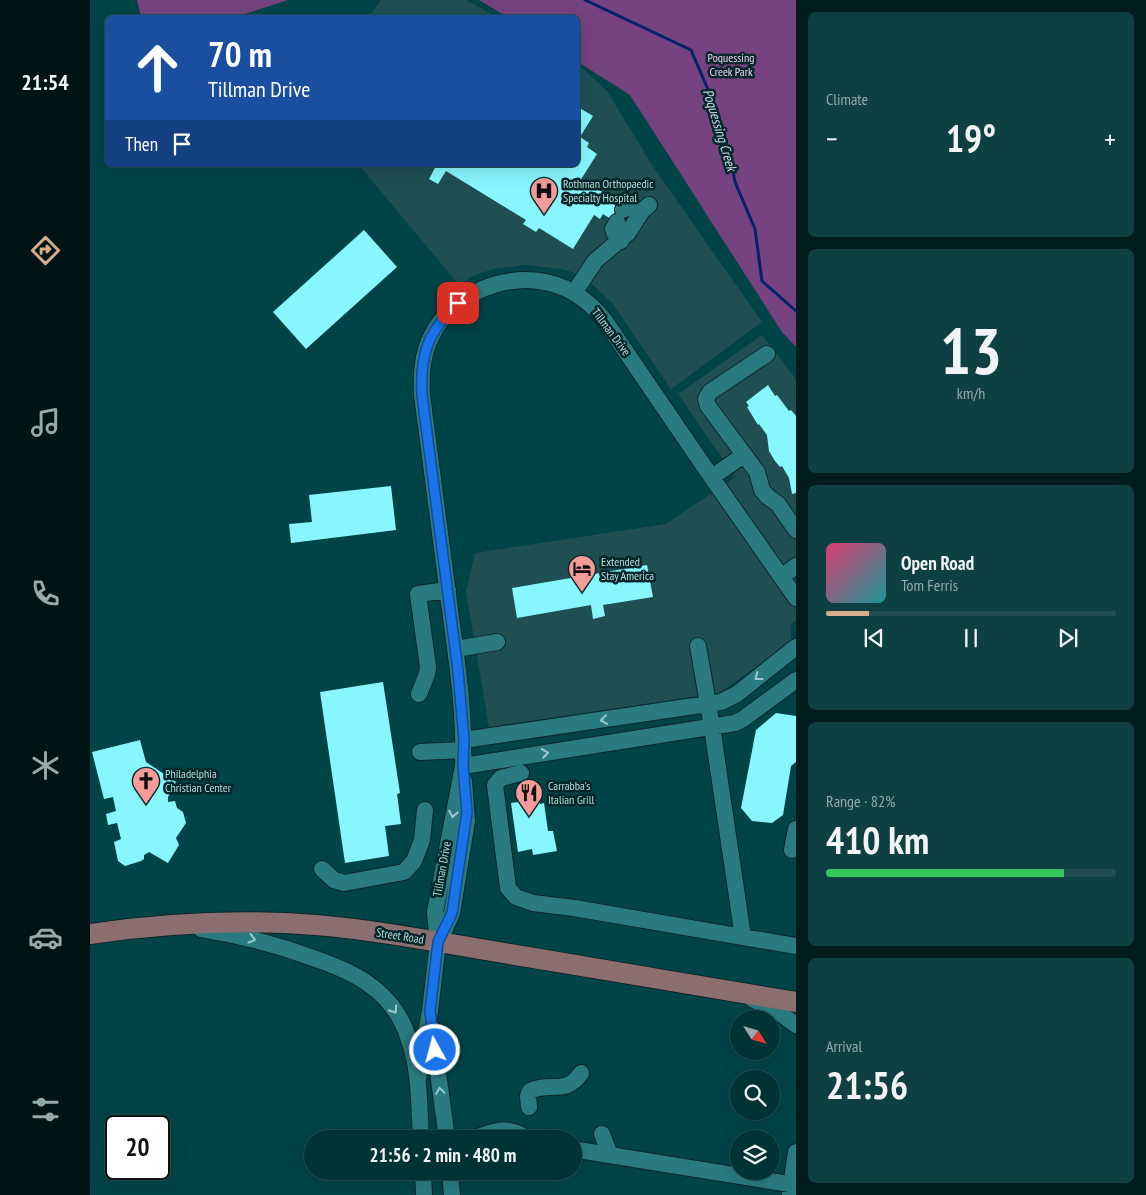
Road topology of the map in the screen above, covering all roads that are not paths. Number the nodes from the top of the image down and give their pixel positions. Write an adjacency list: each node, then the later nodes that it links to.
1 (621, 241): 1 (street); 2 (street)
2 (574, 293): 5 (street, Tillman Drive); 9 (street, Tillman Drive)
3 (768, 354): 4 (street)
4 (744, 455): 5 (street); 6 (street)
5 (712, 477): 8 (street, Tillman Drive)
6 (796, 530)
7 (796, 566): 8 (street)
8 (781, 577): 10 (street, Tillman Drive)
9 (448, 590): 14 (street, Tillman Drive); 17 (street)
10 (796, 598)
11 (497, 642): 14 (street)
12 (698, 646): 18 (street)
13 (796, 647): 15 (street)
14 (456, 649): 21 (street, Tillman Drive)
15 (776, 663): 16 (street); 18 (street, one-way to 18)
16 (794, 681): 19 (street)
17 (419, 694)
18 (708, 705): 19 (street); 20 (street, one-way to 20)
19 (712, 727): 23 (street, one-way to 19); 31 (street)
20 (514, 733): 21 (street); 23 (street)
21 (464, 745): 22 (street); 24 (street, Tillman Drive)
22 (420, 752)
23 (520, 764): 24 (street); 31 (street)
24 (463, 766): 32 (street, Tillman Drive)
25 (425, 810): 28 (street)
26 (796, 829): 27 (street)
27 (792, 850)
28 (322, 869)
29 (169, 925): 30 (main road, Street Road); 32 (main road, Street Road); 39 (street, one-way to 39)
30 (90, 934)
31 (743, 937): 33 (street)
32 (438, 942): 34 (main road, Street Road); 36 (street, Tillman Drive)
33 (796, 946)
34 (736, 992): 35 (main road, Street Road); 37 (street)
35 (796, 1002)
36 (430, 1011): 39 (street); 42 (street, one-way to 36)
37 (796, 1025)
38 (581, 1074): 40 (street)
39 (418, 1079): 41 (street)
40 (529, 1107)
41 (421, 1130)
42 (446, 1130)
43 (602, 1134): 46 (street)
44 (582, 1151): 46 (street)
45 (796, 1152): 49 (street)
46 (610, 1155): 49 (street)
47 (423, 1180): 50 (street)
48 (451, 1180): 51 (street)
49 (793, 1188)
50 (424, 1195)
51 (452, 1195)

